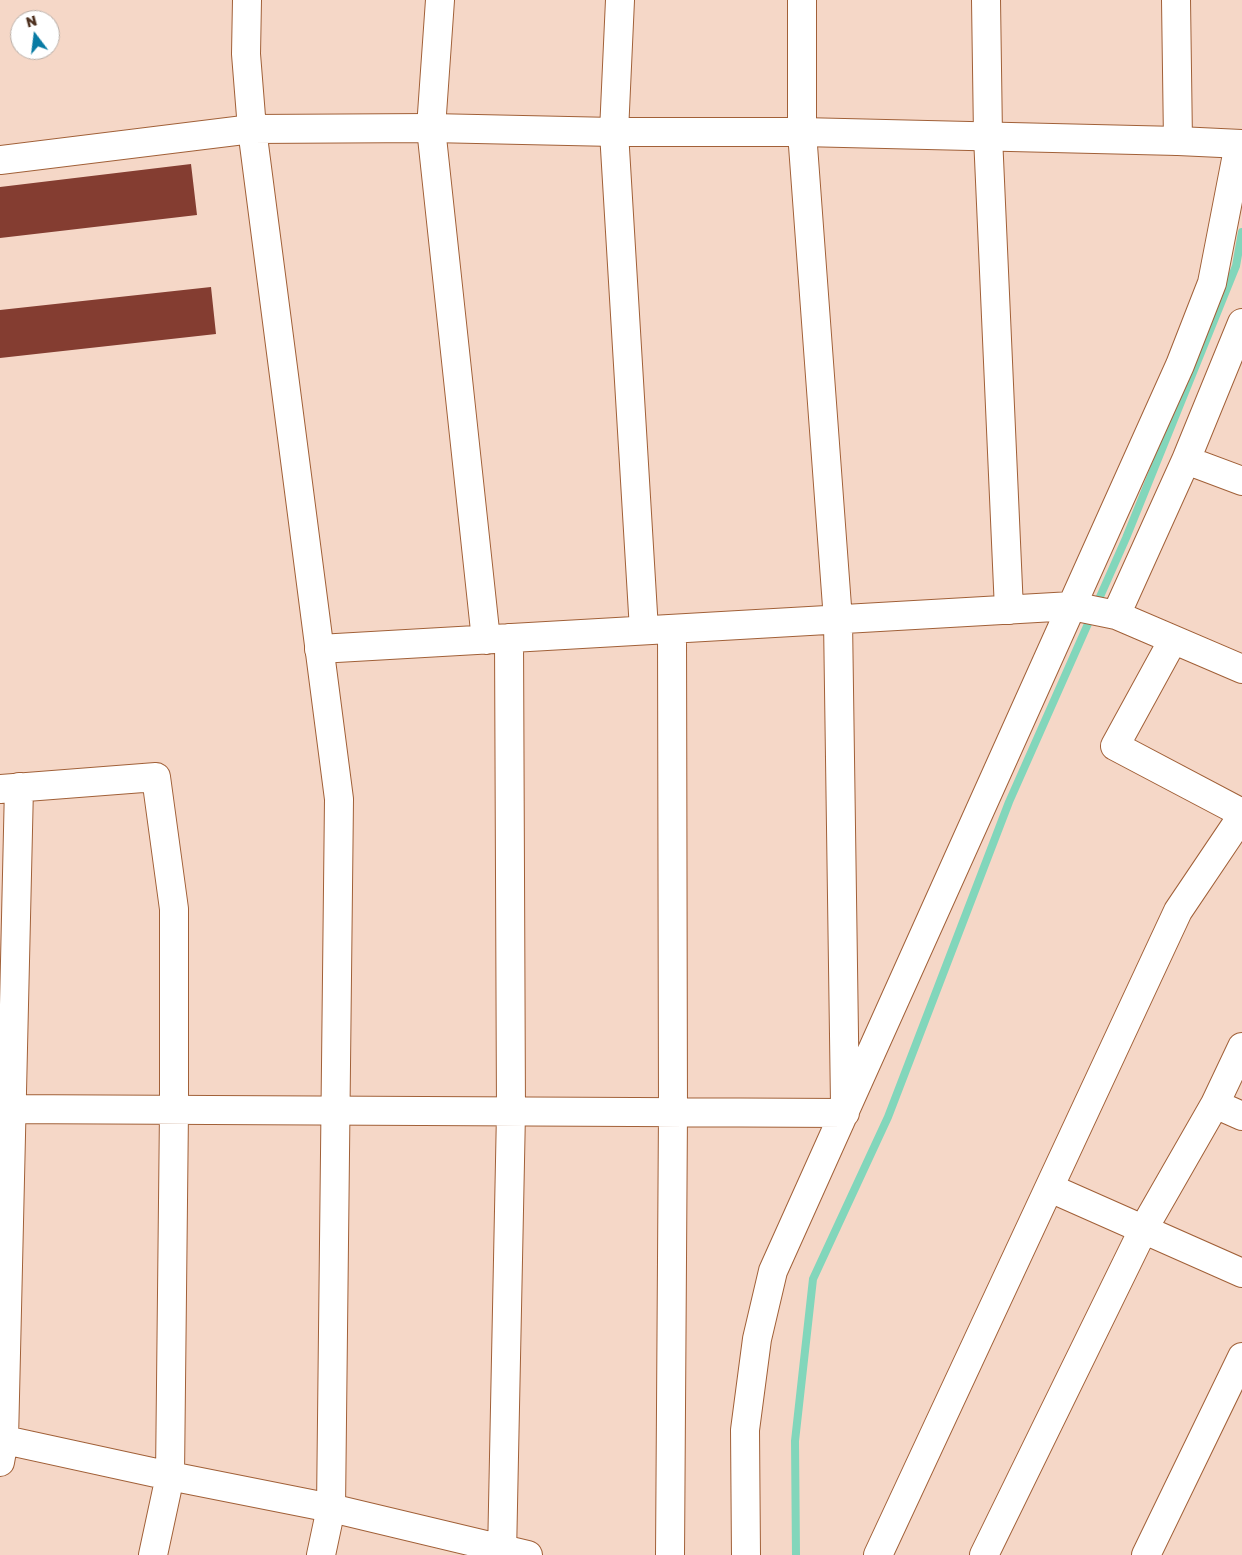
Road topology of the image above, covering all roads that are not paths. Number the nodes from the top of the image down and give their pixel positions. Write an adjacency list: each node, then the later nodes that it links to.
1 (247, 0): 8 (street)
2 (440, 0): 7 (street)
3 (620, 0): 9 (street)
4 (802, 0): 10 (street)
5 (986, 0): 11 (street)
6 (1176, 0): 12 (street)
7 (431, 128): 8 (street); 9 (street); 24 (street)
8 (252, 129): 14 (street); 26 (street)
9 (614, 132): 10 (street); 23 (street)
10 (802, 132): 11 (street); 21 (street)
11 (988, 136): 12 (street); 19 (street)
12 (1178, 141): 13 (street)
13 (1241, 144): 18 (street)
14 (0, 160)
15 (1242, 323): 16 (street)
16 (1186, 460): 17 (street); 20 (street)
17 (1242, 481)
18 (1072, 606): 19 (street); 20 (street); 37 (street)
19 (1009, 610): 21 (street)
20 (1116, 615): 25 (street)
21 (838, 620): 22 (street); 37 (street)
22 (672, 629): 23 (street); 36 (street)
23 (644, 630): 24 (street)
24 (498, 639): 26 (street); 35 (street)
25 (1173, 640): 27 (street); 29 (street)
26 (319, 649): 34 (street)
27 (1242, 670)
28 (9, 788): 32 (street); 33 (street)
29 (1242, 814): 39 (street)
30 (1242, 1047): 31 (street)
31 (1215, 1104): 38 (street); 40 (street)
32 (6, 1109): 33 (street); 43 (street)
33 (174, 1110): 34 (street); 44 (street)
34 (336, 1111): 35 (street); 45 (street)
35 (511, 1112): 36 (street); 46 (street)
36 (673, 1112): 37 (street); 49 (street)
37 (845, 1113): 50 (street)
38 (1242, 1116)
39 (1050, 1188): 40 (street); 51 (street)
40 (1144, 1228): 41 (street); 52 (street)
41 (1242, 1273)
42 (1242, 1357): 53 (street)
43 (1, 1447): 44 (street)
44 (170, 1476): 45 (street); 47 (street)
45 (330, 1508): 46 (street); 48 (street)
46 (511, 1553)
47 (153, 1555)
48 (321, 1555)
49 (670, 1555)
50 (746, 1555)
51 (878, 1555)
52 (984, 1555)
53 (1146, 1555)

